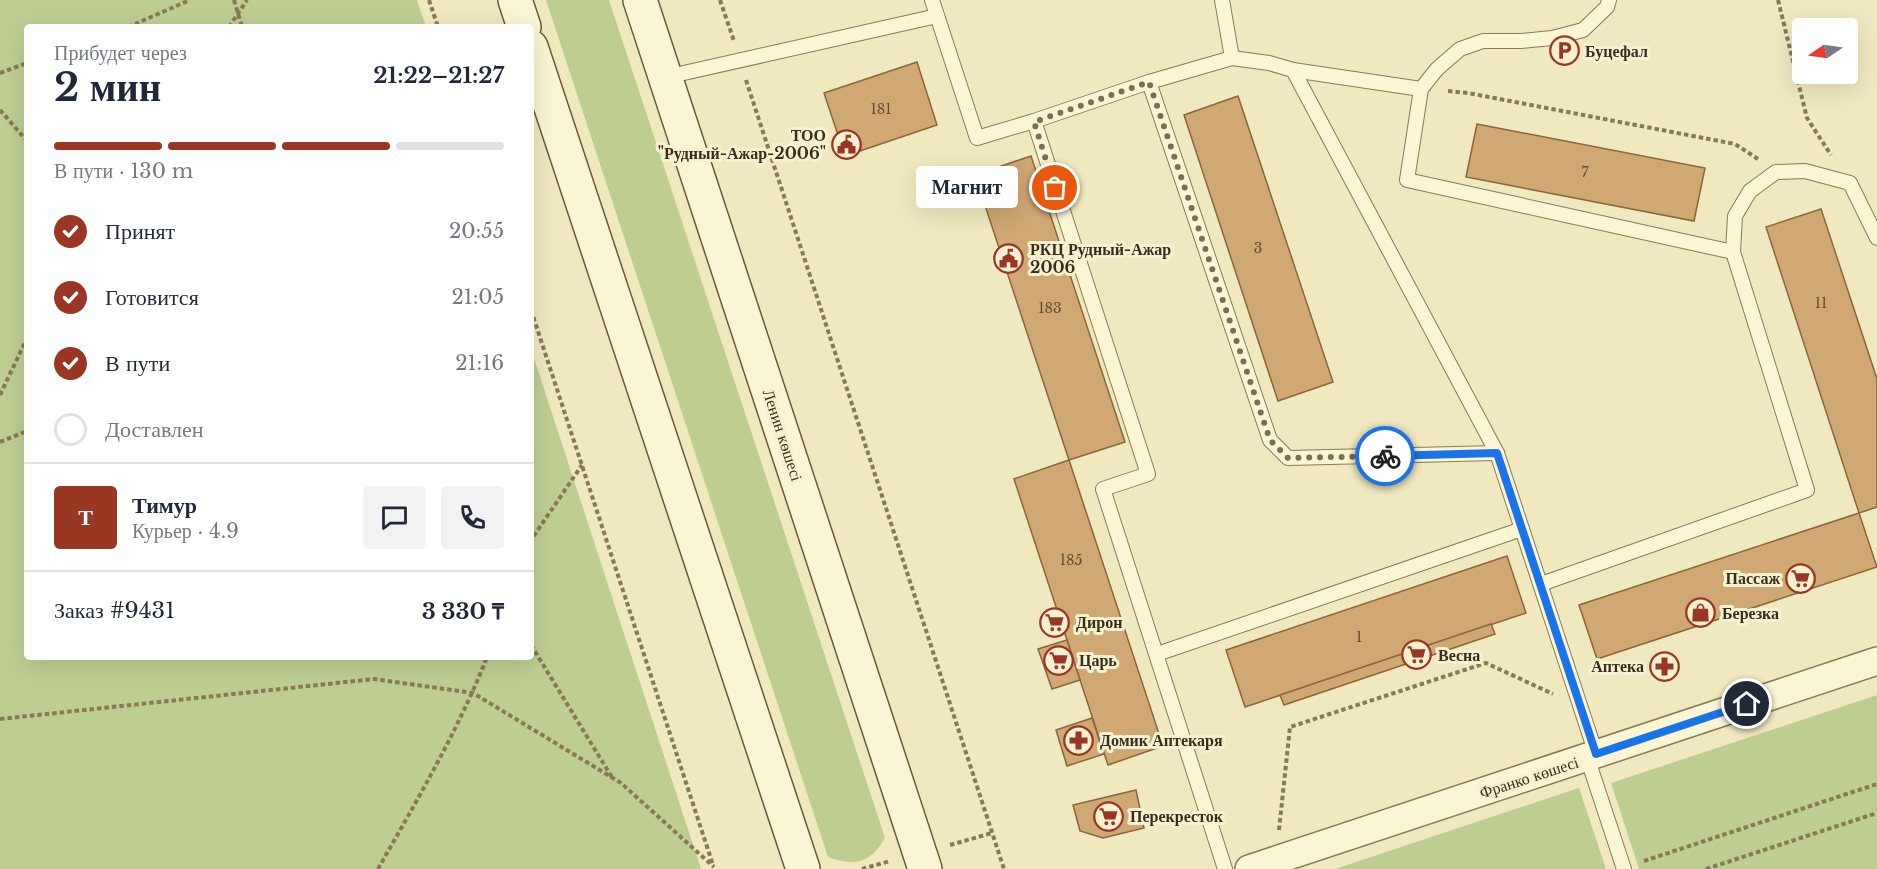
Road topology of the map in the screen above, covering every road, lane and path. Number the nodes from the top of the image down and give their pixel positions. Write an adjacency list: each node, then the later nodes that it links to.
1 (190, 0): 14 (path)
2 (234, 0): 12 (path)
3 (247, 0): 12 (path)
4 (429, 0): 17 (path)
5 (515, 0): 18 (main road)
6 (640, 0): 25 (main road, Ленин көшесі)
7 (720, 0): 21 (path)
8 (932, 0): 13 (lane)
9 (1222, 0): 20 (lane)
10 (1609, 0): 27 (lane)
11 (1778, 0): 32 (path)
12 (237, 15): 15 (path); 16 (path)
13 (937, 16): 21 (lane); 29 (lane)
14 (135, 24)
15 (231, 24)
16 (241, 24)
17 (437, 24)
18 (523, 24)
19 (534, 56): 60 (main road)
20 (1232, 58): 23 (lane); 26 (lane)
21 (740, 60): 25 (lane); 62 (path)
22 (24, 64): 24 (path)
23 (1293, 70): 27 (lane); 40 (lane)
24 (0, 73)
25 (666, 77): 61 (main road, Ленин көшесі)
26 (1149, 82): 29 (lane); 40 (lane)
27 (1421, 89): 31 (path); 34 (lane)
28 (0, 110): 30 (path)
29 (1034, 122): 46 (lane)
30 (24, 138)
31 (1776, 172): 32 (lane); 34 (lane)
32 (1850, 183): 33 (lane)
33 (1877, 238)
34 (1733, 252): 44 (lane)
35 (534, 319): 41 (path)
36 (24, 345): 37 (path)
37 (0, 395)
38 (24, 432): 39 (path)
39 (0, 442)
40 (1497, 453): 42 (lane)
41 (582, 465): 43 (path); 57 (path)
42 (1522, 529): 44 (lane); 46 (lane)
43 (534, 538)
44 (1541, 584): 50 (lane)
45 (534, 650): 53 (path)
46 (1157, 654): 63 (lane)
47 (486, 660): 49 (path)
48 (1877, 661): 52 (street, Франко көшесі)
49 (472, 693): 51 (path); 53 (path); 59 (path)
50 (1581, 707): 52 (lane); 56 (path)
51 (0, 719)
52 (1592, 756): 56 (street, Франко көшесі); 58 (lane)
53 (614, 779): 57 (path)
54 (1877, 784): 58 (path)
55 (1877, 813): 65 (path)
56 (1276, 860): 64 (street, Франко көшесі)
57 (714, 868)
58 (1624, 868)
59 (378, 869)
60 (803, 869)
61 (925, 869)
62 (1004, 869)
63 (1225, 869)
64 (1249, 869)
65 (1706, 869)

